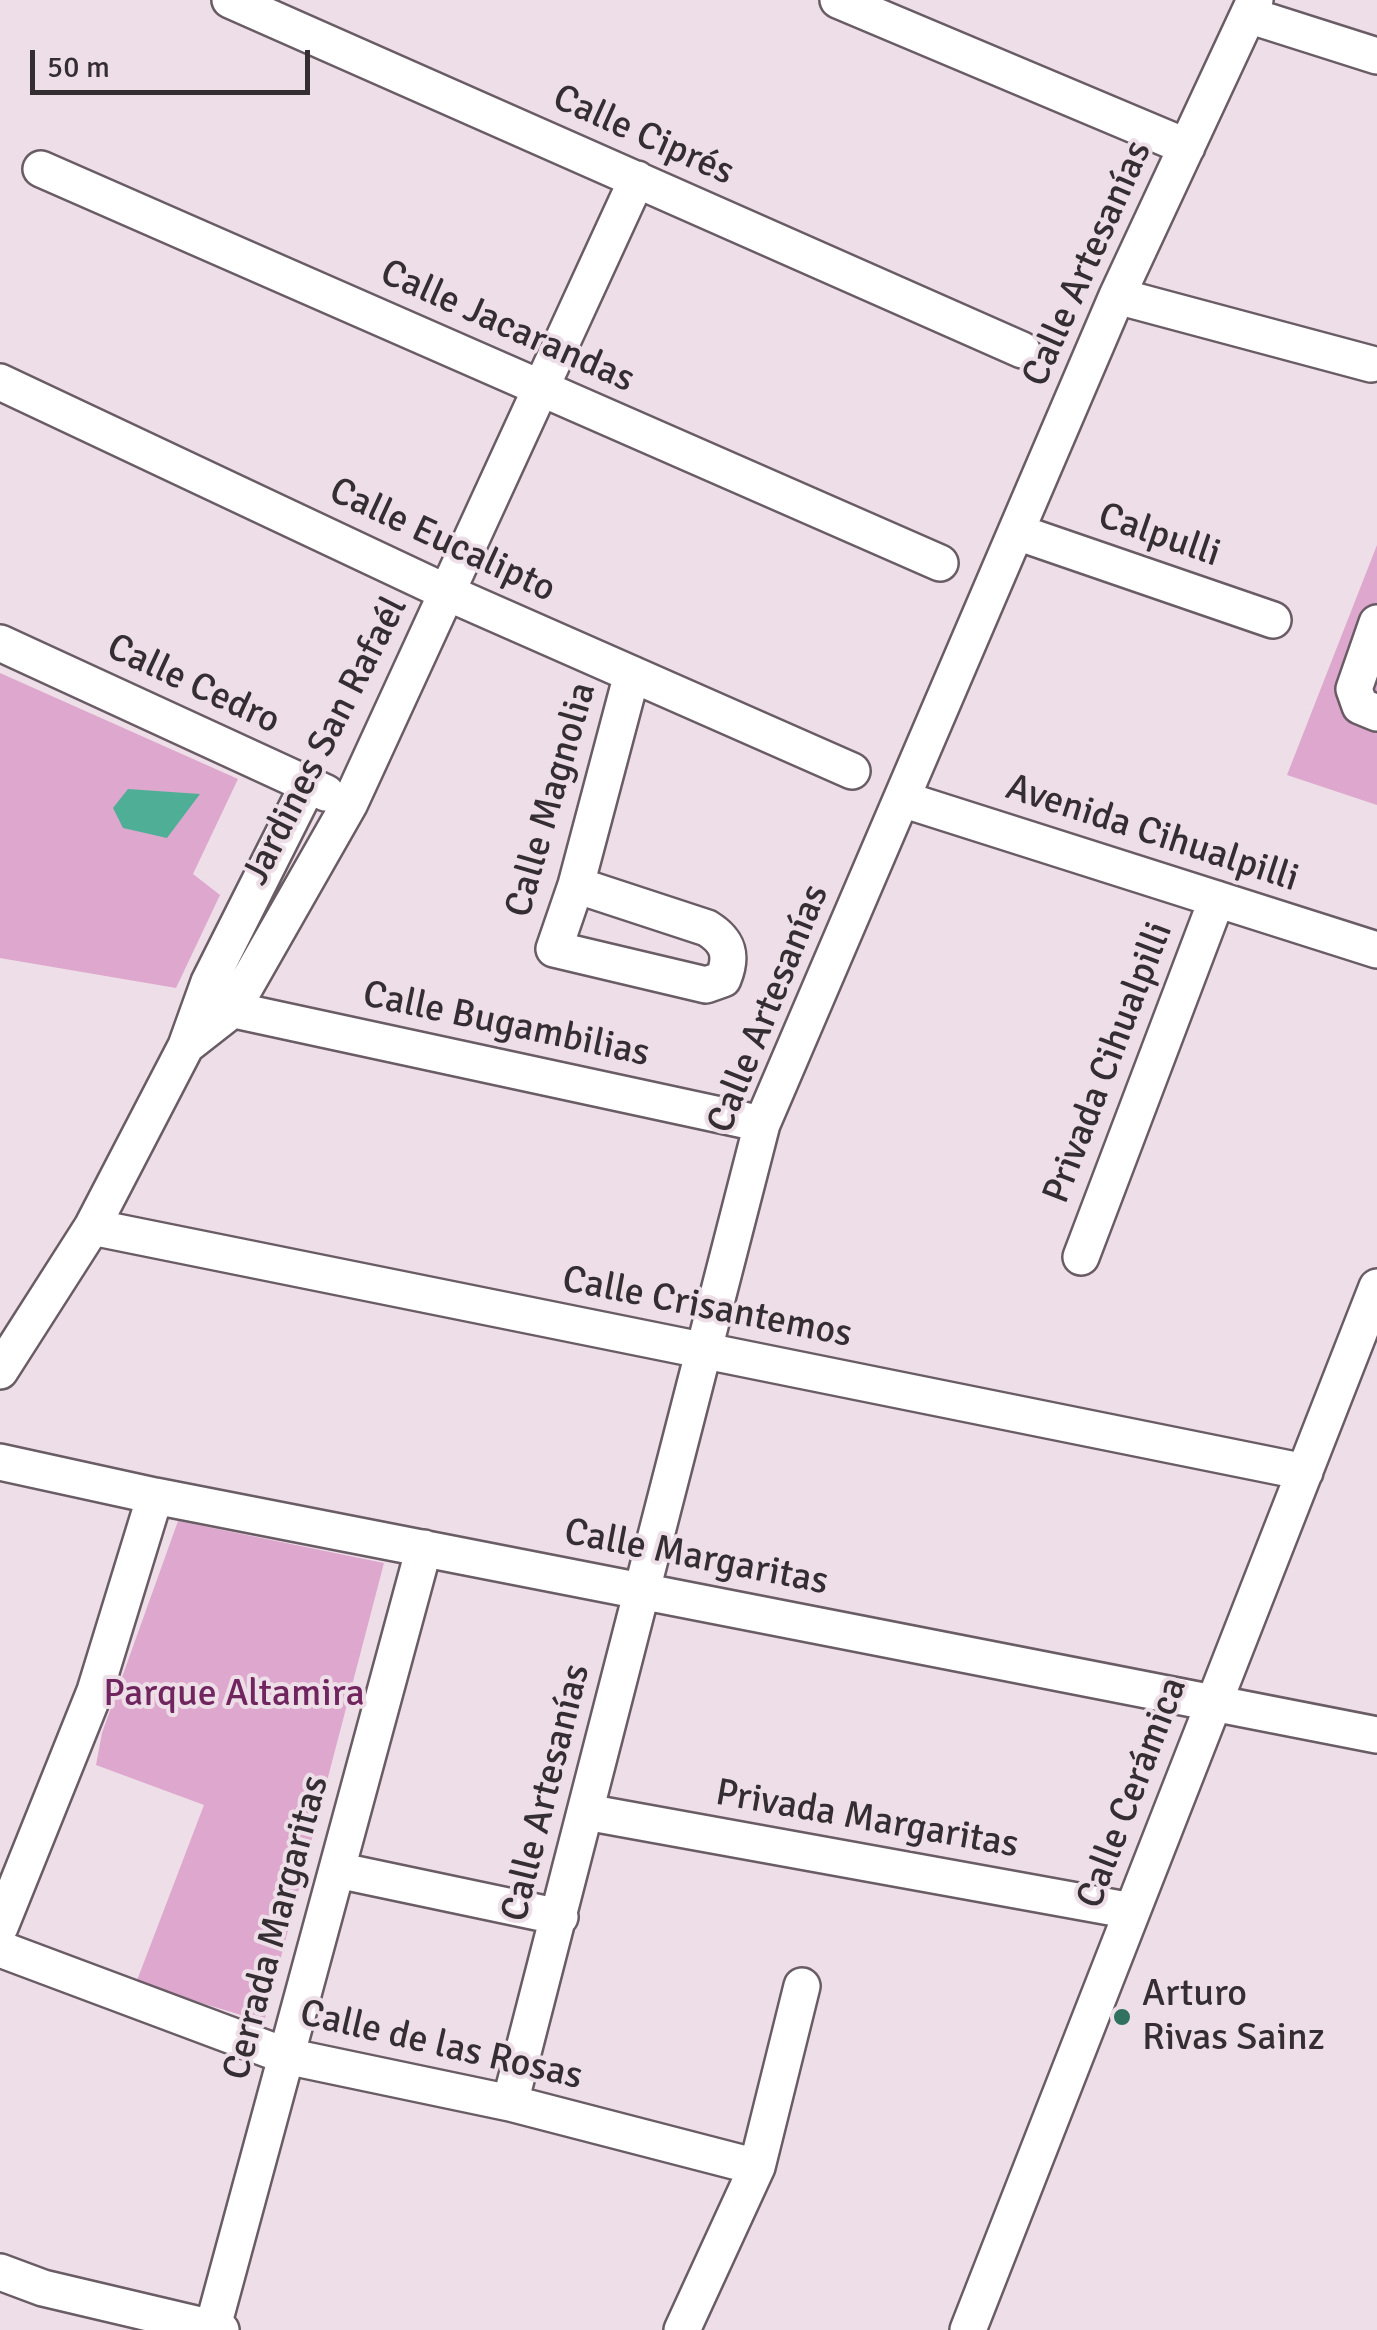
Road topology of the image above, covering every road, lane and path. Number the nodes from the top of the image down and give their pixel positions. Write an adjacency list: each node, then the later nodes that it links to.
1 (230, 0): 7 (street, Calle Ciprés)
2 (838, 0): 5 (street)
3 (1252, 8): 4 (street); 5 (street, Calle Artesanías)
4 (1377, 56)
5 (1186, 148): 8 (street, Calle Artesanías)
6 (41, 169): 12 (street, Calle Jacarandas)
7 (637, 180): 9 (street, Calle Ciprés); 12 (street, Jardines San Rafaél)
8 (1117, 296): 10 (street); 13 (street, Calle Artesanías)
9 (1022, 350)
10 (1371, 364)
11 (0, 382): 15 (street, Calle Eucalipto)
12 (542, 389): 14 (street, Calle Jacarandas); 15 (street, Jardines San Rafaél)
13 (1017, 532): 16 (street, Calpulli); 23 (street, Calle Artesanías)
14 (940, 563)
15 (448, 593): 19 (street, Calle Eucalipto); 24 (street, Jardines San Rafaél)
16 (1273, 620)
17 (1377, 623): 20 (street)
18 (0, 643): 22 (street, Calle Cedro)
19 (632, 674): 21 (street, Calle Eucalipto); 25 (street, Calle Magnolia)
20 (1377, 713)
21 (852, 771)
22 (308, 785): 24 (street, Calle Cedro); 28 (street, Jardines San Rafaél)
23 (902, 800): 26 (street, Avenida Cihualpilli); 29 (street, Calle Artesanías)
24 (350, 803): 28 (street, Jardines San Rafaél)
25 (576, 885): 25 (street, Calle Magnolia)
26 (1218, 899): 27 (street, Avenida Cihualpilli); 31 (street, Privada Cihualpilli)
27 (1377, 950)
28 (216, 1006): 29 (street, Calle Bugambilias); 30 (street)
29 (762, 1124): 33 (street, Calle Artesanías)
30 (92, 1228): 33 (street, Calle Crisantemos); 34 (street)
31 (1081, 1257)
32 (1377, 1288): 36 (street, Calle Cerámica)
33 (704, 1351): 36 (street, Calle Crisantemos); 39 (street, Calle Artesanías)
34 (0, 1371)
35 (0, 1462): 37 (street, Calle Margaritas)
36 (1305, 1472): 40 (street, Calle Cerámica)
37 (155, 1496): 38 (street, Calle Margaritas); 46 (street)
38 (424, 1548): 39 (street, Calle Margaritas); 43 (street, Cerrada Margaritas)
39 (643, 1591): 40 (street, Calle Margaritas); 42 (street, Calle Artesanías)
40 (1214, 1703): 41 (street, Calle Margaritas); 44 (street, Calle Cerámica)
41 (1377, 1735)
42 (586, 1812): 44 (street, Privada Margaritas); 45 (street, Calle Artesanías)
43 (337, 1870): 45 (street); 49 (street, Cerrada Margaritas)
44 (1132, 1911): 55 (street, Calle Cerámica)
45 (560, 1916): 50 (street, Calle Artesanías)
46 (0, 1927)
47 (0, 1948): 49 (street, Calle de las Rosas)
48 (802, 1986): 51 (street)
49 (286, 2056): 50 (street, Calle de las Rosas); 53 (street, Cerrada Margaritas)
50 (510, 2102): 51 (street, Calle de las Rosas)
51 (756, 2167): 54 (street)
52 (0, 2272): 53 (street)
53 (215, 2330)
54 (682, 2330)
55 (968, 2330)

